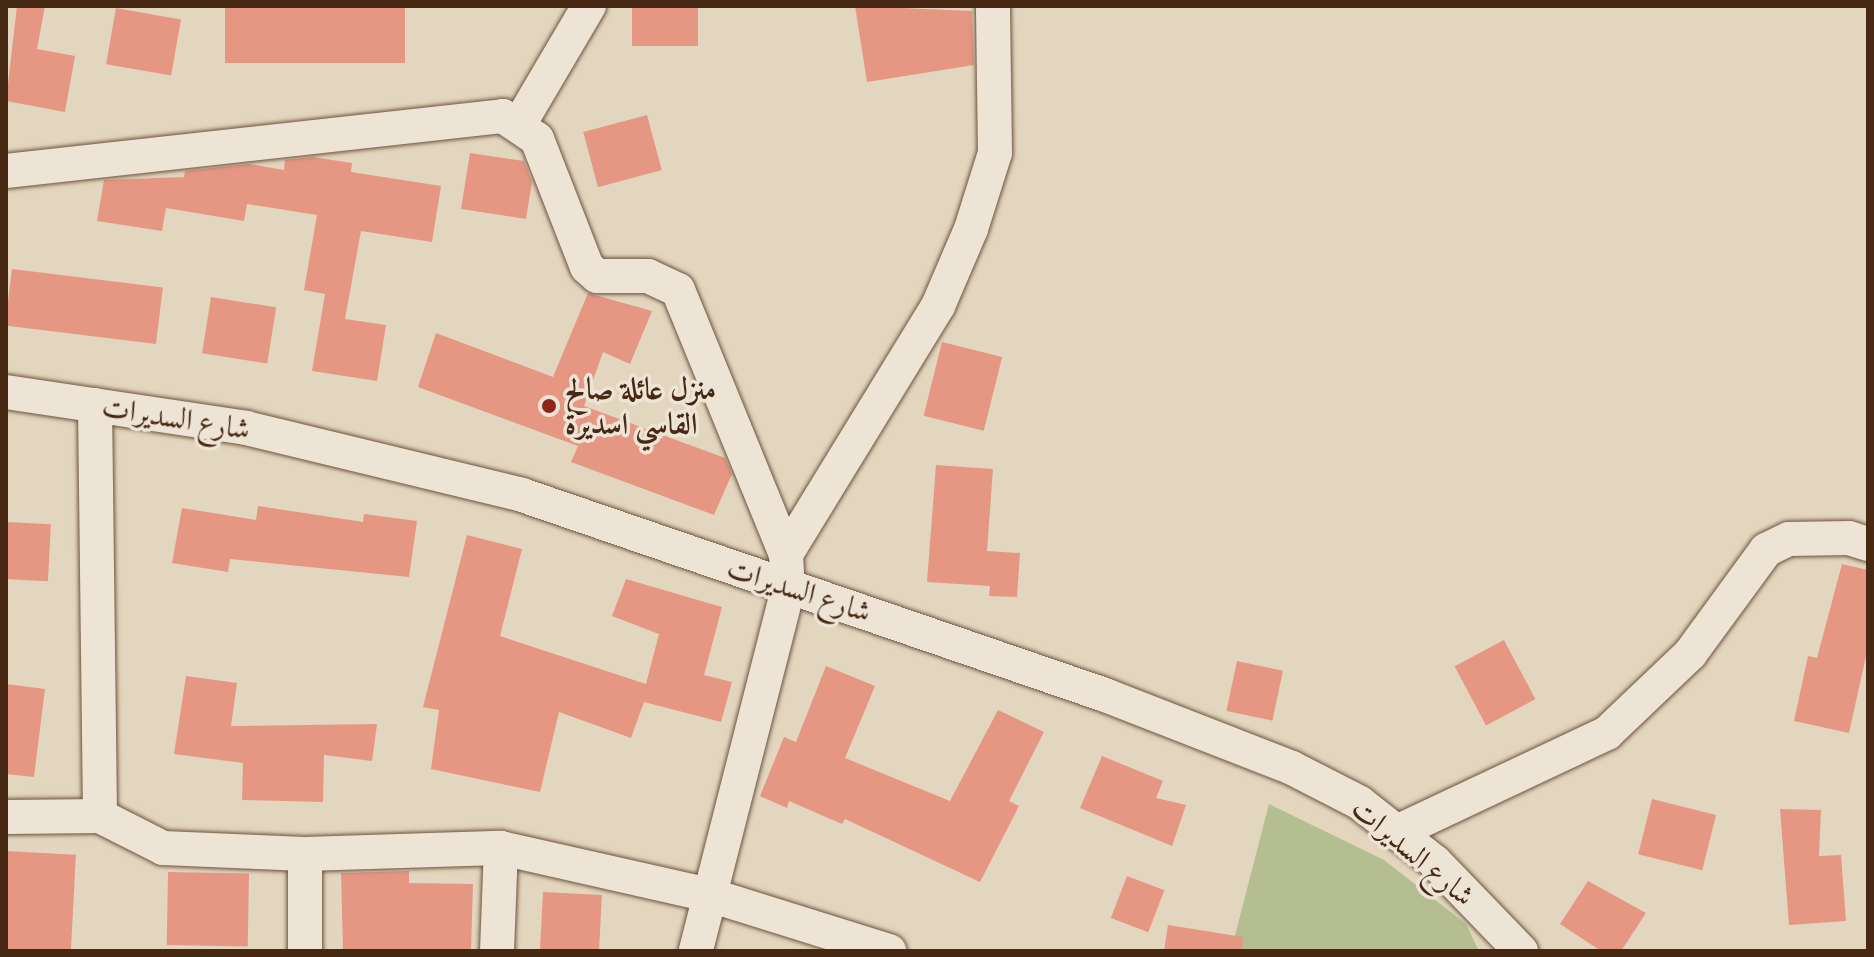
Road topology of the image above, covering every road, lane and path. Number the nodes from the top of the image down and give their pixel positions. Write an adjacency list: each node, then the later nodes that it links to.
1 (589, 6): 3 (street)
2 (993, 6): 8 (street)
3 (520, 123): 4 (street); 8 (street)
4 (6, 171)
5 (6, 392): 6 (street, شارع السديرات)
6 (95, 405): 9 (street, شارع السديرات); 10 (street)
7 (1868, 544): 12 (street)
8 (786, 554): 9 (street)
9 (788, 589): 12 (street, شارع السديرات); 15 (street)
10 (100, 816): 11 (street); 14 (street)
11 (6, 817)
12 (1397, 832): 20 (street, شارع السديرات)
13 (501, 848): 14 (street); 15 (street); 17 (street)
14 (305, 854): 16 (street)
15 (710, 895): 18 (street); 19 (street)
16 (305, 951)
17 (497, 951)
18 (696, 951)
19 (889, 951)
20 (1521, 951)

